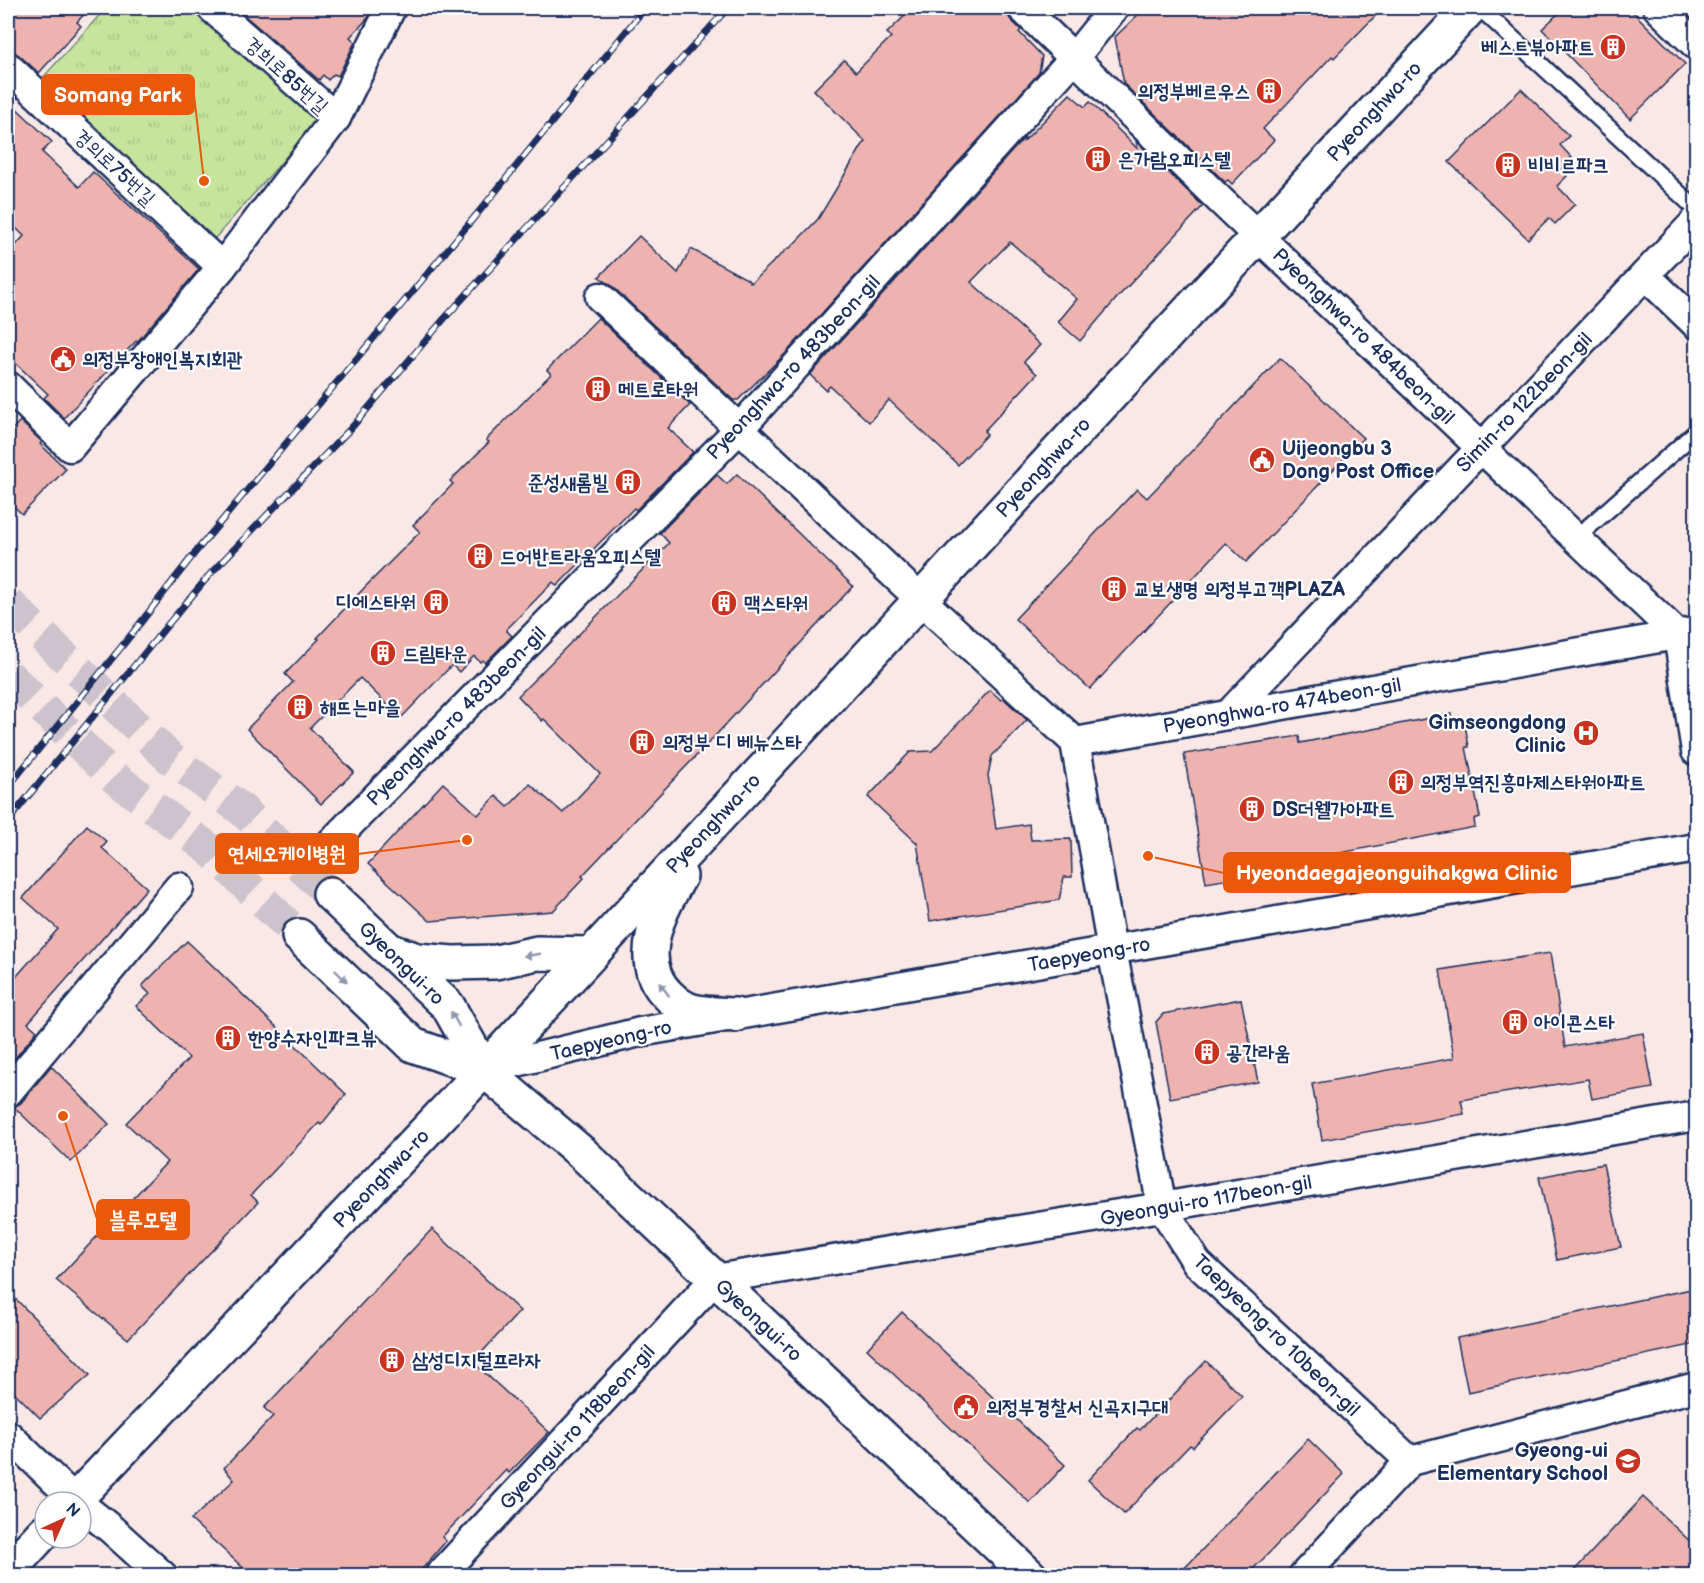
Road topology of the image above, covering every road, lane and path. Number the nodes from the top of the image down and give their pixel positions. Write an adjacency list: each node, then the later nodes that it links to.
1 (212, 8): 11 (street, 경희로85번길)
2 (391, 8): 11 (street)
3 (1022, 8): 9 (street)
4 (1114, 8): 9 (street, Pyeonghwa-ro 483beon-gil)
5 (1470, 8): 14 (main road, Pyeonghwa-ro)
6 (1480, 8): 12 (lane)
7 (1658, 8): 8 (street)
8 (1696, 45)
9 (1074, 58): 14 (street); 20 (street, Pyeonghwa-ro 483beon-gil)
10 (8, 67): 15 (street, 경의로75번길)
11 (336, 118): 15 (street)
12 (1696, 209)
13 (1696, 220): 16 (street, Simin-ro 122beon-gil)
14 (1258, 236): 22 (street, Pyeonghwa-ro 484beon-gil); 24 (main road, Pyeonghwa-ro)
15 (222, 267): 19 (street)
16 (1645, 275): 18 (street); 22 (street, Simin-ro 122beon-gil)
17 (600, 297): 20 (street)
18 (1696, 324)
19 (8, 386)
20 (739, 429): 24 (street); 31 (street, Pyeonghwa-ro 483beon-gil)
21 (1696, 432): 23 (lane)
22 (1481, 448): 23 (street, Pyeonghwa-ro 484beon-gil); 26 (street, Simin-ro 122beon-gil)
23 (1576, 538): 25 (street, Pyeonghwa-ro 484beon-gil)
24 (920, 599): 27 (street); 29 (main road, Pyeonghwa-ro)
25 (1687, 633): 26 (street, Pyeonghwa-ro 474beon-gil); 28 (street)
26 (1228, 715): 27 (street, Pyeonghwa-ro 474beon-gil)
27 (1075, 742): 36 (street, Taepyeong-ro 10beon-gil)
28 (1696, 751)
29 (706, 830): 37 (main road, Pyeonghwa-ro); 38 (main road, one-way to 29)
30 (1696, 848): 36 (street, Taepyeong-ro)
31 (324, 850)
32 (179, 887): 40 (street)
33 (330, 894): 35 (main road, Gyeongui-ro)
34 (299, 936): 39 (main road, Gyeongui-ro, one-way to 39)
35 (390, 950): 37 (main road, one-way to 35); 39 (main road, Gyeongui-ro, one-way to 35)
36 (1112, 950): 38 (street, Taepyeong-ro); 42 (street, Taepyeong-ro 10beon-gil)
37 (590, 954): 39 (main road, Pyeonghwa-ro)
38 (735, 1015): 39 (street, Taepyeong-ro)
39 (484, 1070): 43 (main road, Gyeongui-ro); 48 (main road, Pyeonghwa-ro)
40 (8, 1092)
41 (1696, 1116): 42 (street, Gyeongui-ro 117beon-gil)
42 (1162, 1208): 43 (street, Gyeongui-ro 117beon-gil); 46 (street, Taepyeong-ro 10beon-gil)
43 (715, 1279): 53 (street, Gyeongui-ro 118beon-gil); 54 (main road, Gyeongui-ro)
44 (1696, 1387): 46 (street)
45 (8, 1436): 47 (street)
46 (1410, 1461): 55 (street)
47 (64, 1490)
48 (87, 1490)
49 (93, 1515): 52 (street)
50 (33, 1545): 51 (main road)
51 (8, 1571)
52 (163, 1575)
53 (439, 1575)
54 (1030, 1575)
55 (1303, 1575)

